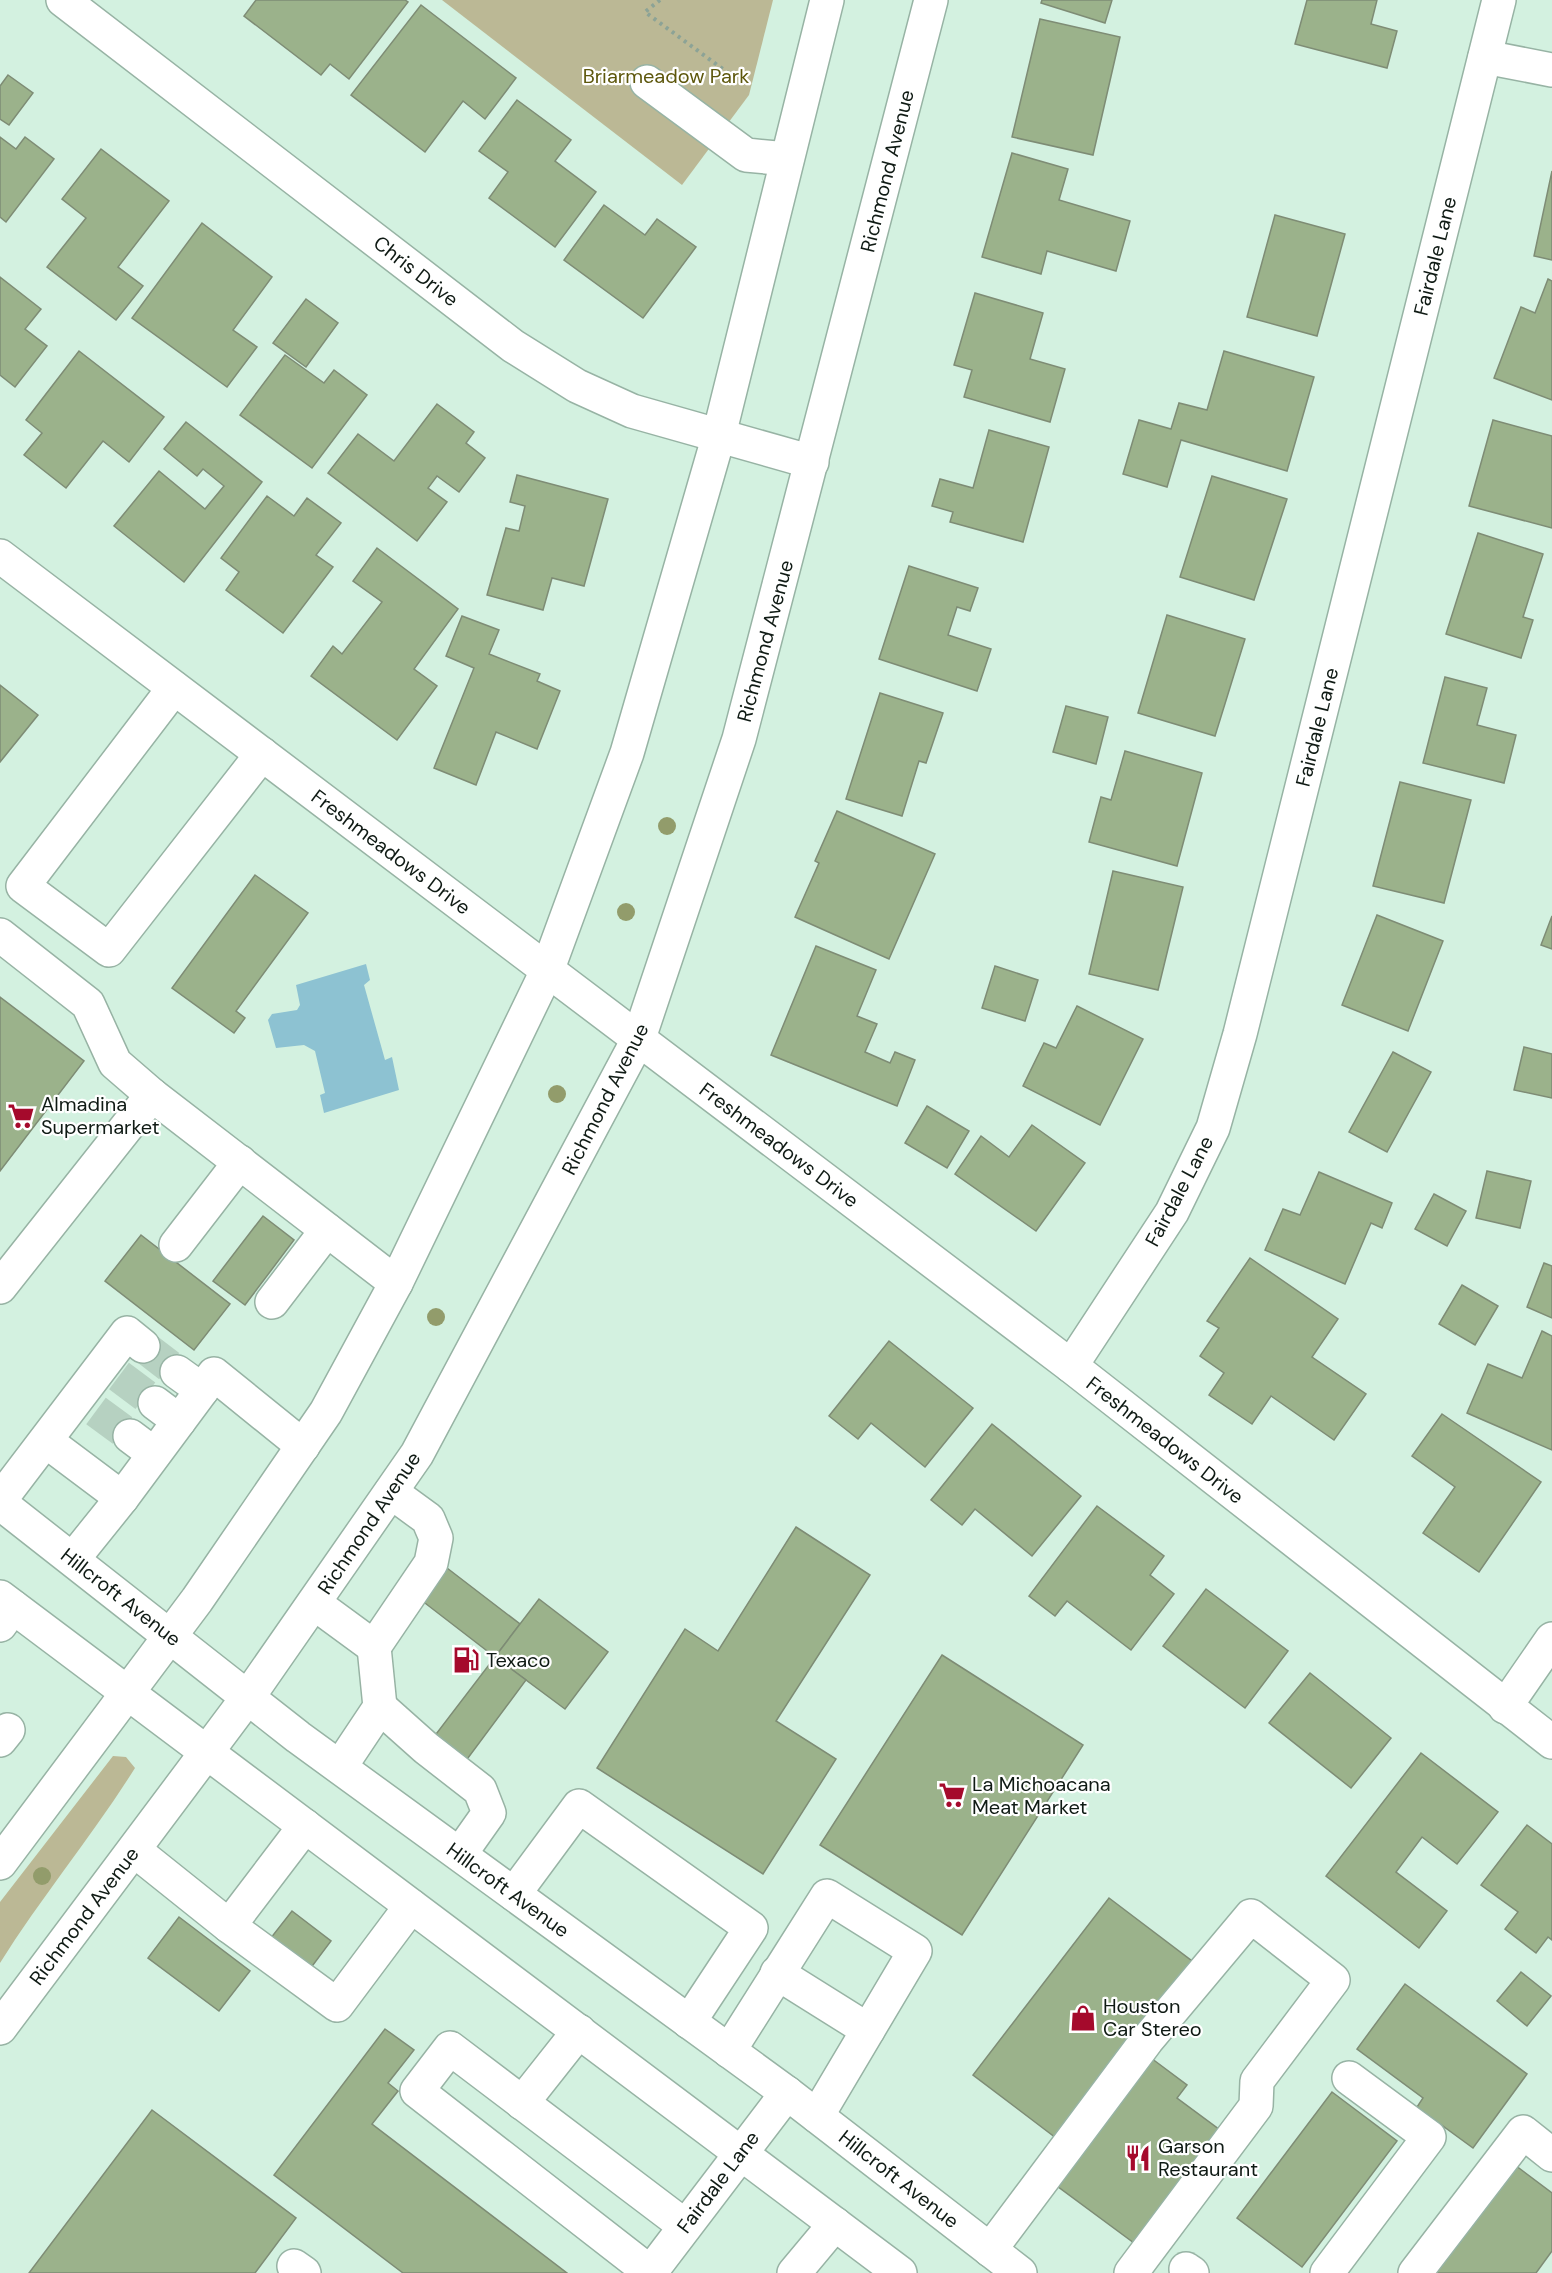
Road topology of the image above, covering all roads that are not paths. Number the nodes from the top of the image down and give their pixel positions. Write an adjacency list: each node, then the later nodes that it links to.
1 (63, 0): 9 (main road, Chris Drive)
2 (827, 0): 8 (main road)
3 (931, 0): 10 (main road, Richmond Avenue)
4 (1499, 0): 5 (main road, Fairdale Lane)
5 (1485, 57): 6 (main road); 25 (main road, Fairdale Lane)
6 (1552, 70)
7 (647, 82): 8 (main road)
8 (787, 159): 9 (main road)
9 (719, 435): 10 (main road, Chris Drive); 15 (main road)
10 (812, 462): 16 (main road, Richmond Avenue)
11 (0, 556): 12 (main road, Freshmeadows Drive)
12 (174, 688): 13 (main road, Freshmeadows Drive); 13 (main road)
13 (262, 754): 15 (main road, Freshmeadows Drive)
14 (0, 936): 17 (main road)
15 (547, 971): 16 (main road, Freshmeadows Drive); 21 (main road)
16 (639, 1038): 25 (main road, Freshmeadows Drive); 28 (main road, Richmond Avenue)
17 (152, 1095): 18 (main road); 22 (main road)
18 (240, 1162): 19 (main road); 20 (main road)
19 (327, 1230): 21 (main road); 23 (main road)
20 (176, 1245)
21 (396, 1283): 27 (main road)
22 (0, 1287)
23 (272, 1302)
24 (143, 1346): 26 (main road)
25 (1071, 1366): 40 (main road, Freshmeadows Drive)
26 (46, 1441): 29 (main road); 30 (main road)
27 (303, 1446): 29 (main road); 34 (main road)
28 (391, 1492): 32 (main road, Richmond Avenue); 36 (main road)
29 (122, 1498): 31 (main road)
30 (0, 1501): 31 (main road, Hillcroft Avenue)
31 (73, 1559): 34 (main road, Hillcroft Avenue)
32 (314, 1603): 36 (main road); 38 (main road, Richmond Avenue)
33 (4, 1610): 37 (main road)
34 (171, 1635): 37 (main road); 38 (main road, Hillcroft Avenue)
35 (1552, 1639): 40 (main road)
36 (374, 1647): 39 (main road)
37 (128, 1693): 42 (main road); 47 (main road)
38 (248, 1697): 42 (main road, Richmond Avenue); 43 (main road, Hillcroft Avenue)
39 (380, 1707): 43 (main road); 46 (main road)
40 (1505, 1707): 41 (main road, Freshmeadows Drive)
41 (1552, 1742)
42 (207, 1753): 44 (main road); 45 (main road, Richmond Avenue)
43 (340, 1767): 46 (main road, Hillcroft Avenue)
44 (305, 1826): 49 (main road); 50 (main road)
45 (134, 1850): 50 (main road); 53 (main road, Richmond Avenue)
46 (460, 1854): 48 (main road, Hillcroft Avenue)
47 (0, 1863)
48 (514, 1894): 52 (main road, Hillcroft Avenue); 52 (main road)
49 (411, 1906): 50 (main road); 55 (main road)
50 (229, 1926)
51 (777, 1973): 54 (main road); 54 (main road); 56 (main road)
52 (689, 2022): 56 (main road, Hillcroft Avenue)
53 (0, 2028)
54 (868, 2030): 60 (main road)
55 (579, 2031): 59 (main road); 61 (main road)
56 (729, 2051): 58 (main road, Hillcroft Avenue)
57 (1349, 2078): 71 (main road)
58 (787, 2092): 60 (main road, Hillcroft Avenue); 61 (main road, Fairdale Lane)
59 (522, 2103): 64 (main road); 66 (main road)
60 (817, 2116): 65 (main road, Hillcroft Avenue)
61 (741, 2151): 63 (main road); 64 (main road, Fairdale Lane)
62 (1552, 2155): 72 (main road)
63 (835, 2224): 67 (main road); 68 (main road)
64 (685, 2226): 66 (main road, Fairdale Lane)
65 (990, 2250): 69 (main road, Hillcroft Avenue); 70 (main road)
66 (651, 2273)
67 (795, 2273)
68 (900, 2273)
69 (1020, 2273)
70 (1131, 2273)
71 (1327, 2273)
72 (1415, 2273)

